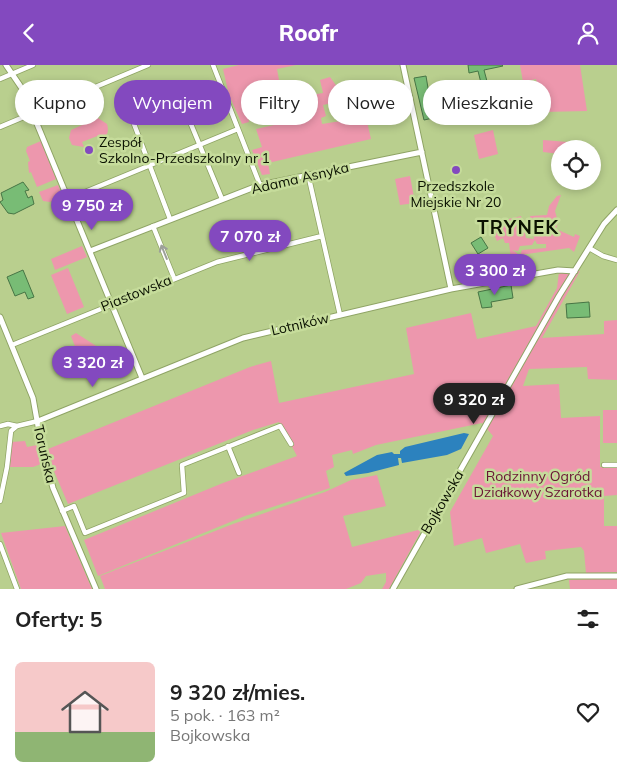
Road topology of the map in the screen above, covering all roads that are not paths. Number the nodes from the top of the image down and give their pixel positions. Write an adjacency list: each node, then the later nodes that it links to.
1 (6, 65): 7 (street)
2 (11, 65): 7 (street)
3 (33, 65): 7 (street)
4 (148, 65): 10 (street)
5 (213, 65): 14 (street)
6 (403, 65): 16 (street)
7 (13, 74): 8 (street); 9 (street)
8 (0, 79)
9 (16, 80)
10 (104, 83)
11 (15, 121): 13 (street)
12 (38, 125): 20 (street)
13 (0, 127)
14 (238, 129): 15 (street); 19 (street)
15 (200, 145): 17 (street); 17 (street); 21 (street)
16 (422, 152): 18 (street, Adama Asnyka); 31 (street)
17 (148, 166): 20 (street); 23 (street)
18 (308, 174): 19 (street, Adama Asnyka); 25 (street)
19 (260, 185): 21 (street, Adama Asnyka)
20 (68, 199): 27 (street)
21 (222, 199): 23 (street, Adama Asnyka)
22 (617, 210): 26 (street, Bojkowska)
23 (170, 219): 24 (street, Adama Asnyka)
24 (153, 226): 27 (street, Adama Asnyka); 30 (street, one-way to 24)
25 (322, 236): 30 (street, Piastowska); 33 (street)
26 (589, 248): 28 (street); 29 (street, Bojkowska)
27 (90, 251): 32 (street)
28 (617, 260)
29 (575, 271): 31 (street, Lotników); 51 (street, Bojkowska)
30 (174, 278): 32 (street, Piastowska)
31 (451, 289): 33 (street, Lotników)
32 (111, 303): 35 (street, Piastowska); 36 (street)
33 (340, 315): 36 (street, Lotników)
34 (0, 317): 35 (street, Toruńska)
35 (12, 345): 37 (street, Toruńska)
36 (142, 378): 37 (street, Lotników)
37 (38, 421): 39 (street); 46 (street, Toruńska)
38 (0, 426): 39 (street)
39 (17, 426): 45 (street)
40 (291, 444): 41 (street)
41 (228, 446): 44 (street); 46 (street)
42 (604, 465): 43 (street)
43 (617, 465)
44 (239, 473)
45 (0, 501)
46 (62, 511): 50 (street, Toruńska)
47 (0, 544): 49 (street)
48 (617, 576): 52 (street)
49 (17, 589)
50 (96, 589)
51 (393, 589)
52 (517, 589)

